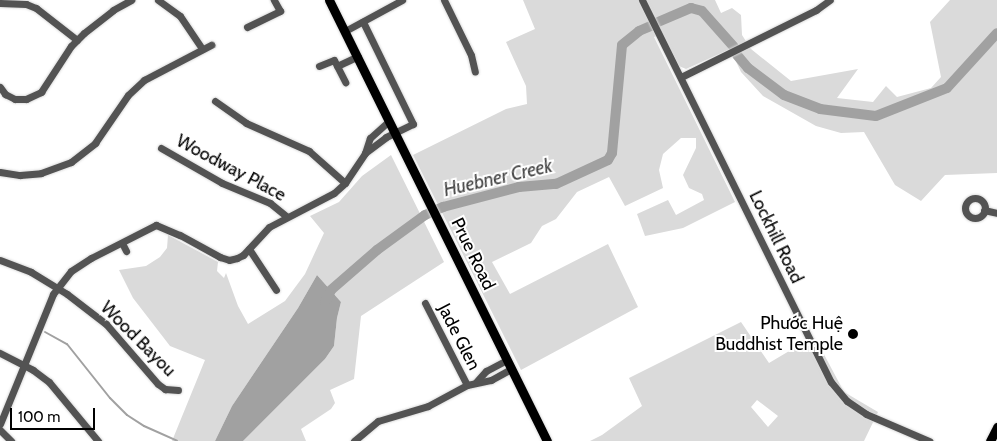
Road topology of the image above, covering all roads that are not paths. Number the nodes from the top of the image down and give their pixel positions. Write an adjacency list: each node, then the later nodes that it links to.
1 (131, 0): 13 (street)
2 (158, 0): 15 (street)
3 (274, 0): 11 (street)
4 (329, 0): 12 (main road, Prue Road)
5 (402, 0): 10 (street)
6 (444, 0): 19 (street)
7 (642, 0): 20 (street, Lockhill Road)
8 (830, 0): 20 (street)
9 (0, 3): 13 (street)
10 (364, 22): 12 (street); 25 (street)
11 (248, 27)
12 (345, 31): 16 (main road, Prue Road)
13 (77, 40): 22 (street)
14 (211, 45): 15 (street)
15 (202, 49): 30 (street)
16 (358, 56): 18 (street); 24 (main road, Prue Road)
17 (319, 66): 18 (street)
18 (337, 66): 21 (street)
19 (475, 72)
20 (681, 77): 58 (street, Lockhill Road)
21 (344, 82)
22 (0, 87)
23 (215, 102): 31 (street)
24 (389, 121): 25 (main road, Prue Road); 26 (street)
25 (394, 133): 27 (street); 43 (main road, Prue Road)
26 (372, 135): 27 (street); 29 (street)
27 (380, 143): 29 (street)
28 (161, 148): 34 (street, Woodway Place)
29 (365, 153): 31 (street)
30 (0, 172)
31 (345, 182): 34 (street)
32 (984, 210): 33 (street)
33 (997, 213)
34 (286, 216): 36 (street)
35 (122, 243): 36 (street); 37 (street); 39 (street)
36 (249, 249): 40 (street)
37 (126, 251)
38 (0, 260): 39 (street, Wood Bayou)
39 (57, 287): 44 (street); 50 (street, Wood Bayou)
40 (276, 290)
41 (425, 302): 49 (street, Jade Glen)
42 (0, 352): 44 (street)
43 (507, 360): 45 (street); 46 (main road, Prue Road)
44 (25, 366): 51 (street); 55 (street)
45 (490, 369): 47 (street); 48 (street)
46 (511, 370): 47 (street); 57 (main road, Prue Road)
47 (494, 378): 48 (street)
48 (476, 382): 49 (street)
49 (466, 385): 56 (street)
50 (178, 390)
51 (0, 424)
52 (997, 427): 59 (main road)
53 (0, 430): 54 (street)
54 (11, 441)
55 (98, 441)
56 (354, 441)
57 (547, 441)
58 (929, 441)
59 (990, 441)

